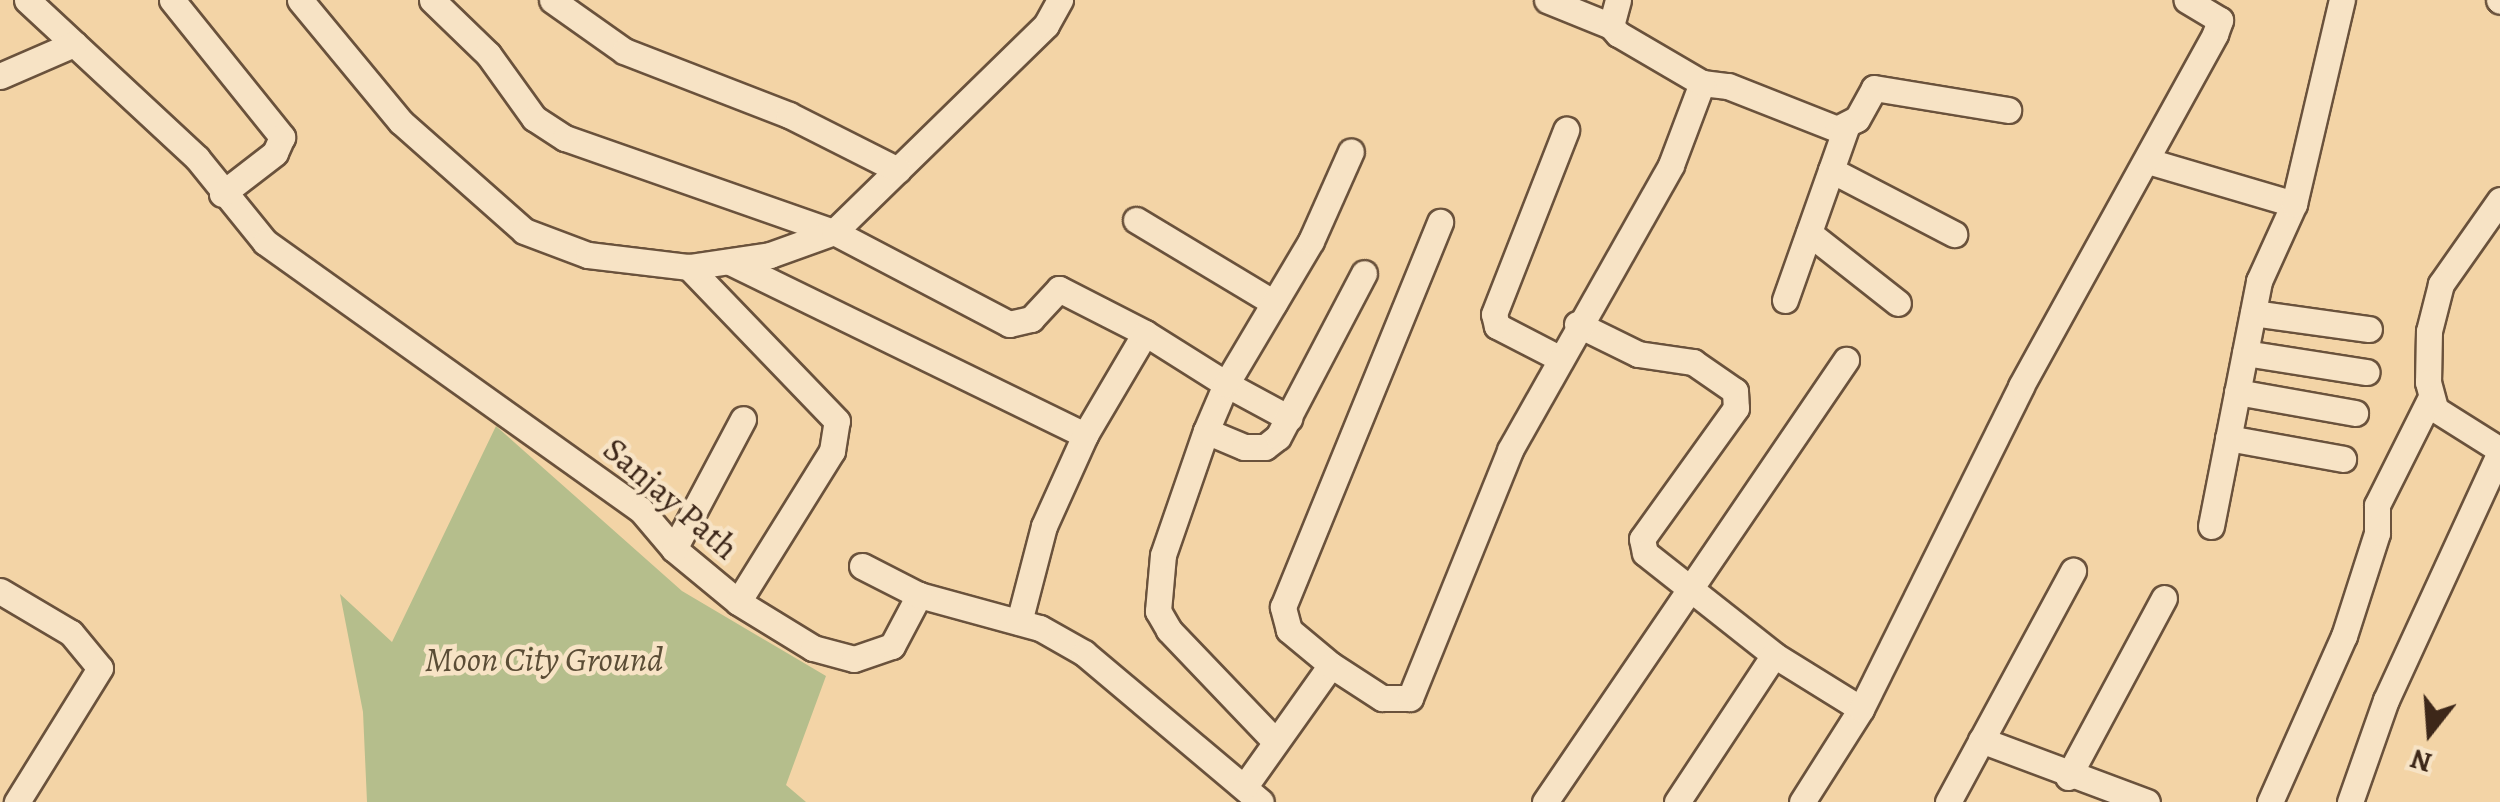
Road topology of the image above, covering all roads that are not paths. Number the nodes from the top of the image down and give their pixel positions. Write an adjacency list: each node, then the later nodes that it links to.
1 (28, 0): 13 (street, Sanjay Path)
2 (172, 0): 23 (street)
3 (300, 0): 32 (street)
4 (432, 0): 28 (street)
5 (552, 0): 21 (street)
6 (1060, 0): 21 (street)
7 (1547, 0): 12 (street)
8 (1618, 0): 12 (street)
9 (2187, 0): 11 (street)
10 (2342, 0): 25 (street)
11 (2225, 10): 20 (street)
12 (1612, 26): 15 (street)
13 (74, 44): 14 (street); 23 (street, Sanjay Path)
14 (0, 76)
15 (1702, 82): 17 (street); 38 (street)
16 (2008, 110): 17 (street)
17 (1846, 128): 22 (street)
18 (1566, 130): 42 (street)
19 (1351, 152): 35 (street)
20 (2148, 162): 25 (street); 68 (street)
21 (898, 170): 28 (street)
22 (1831, 170): 29 (street); 30 (street)
23 (222, 194): 57 (street, Sanjay Path)
24 (2500, 200): 47 (street)
25 (2294, 204): 37 (street)
26 (1136, 220): 35 (street)
27 (1440, 222): 67 (street)
28 (834, 232): 31 (street); 40 (street)
29 (1809, 233): 34 (street); 36 (street)
30 (1954, 234)
31 (728, 262): 32 (street); 52 (street)
32 (689, 267): 64 (street)
33 (1364, 273): 49 (street)
34 (1786, 300)
35 (1274, 303): 45 (street)
36 (1898, 304)
37 (2253, 313): 39 (street); 41 (street)
38 (1577, 324): 42 (street); 61 (street)
39 (2369, 329)
40 (1145, 333): 45 (street); 52 (street)
41 (2245, 353): 44 (street); 46 (street)
42 (1558, 358): 67 (street)
43 (1846, 360): 61 (street)
44 (2367, 372)
45 (1226, 384): 49 (street); 51 (street)
46 (2238, 392): 48 (street); 53 (street)
47 (2430, 399): 54 (street); 79 (street)
48 (2355, 413)
49 (1289, 418): 51 (street)
50 (743, 419): 57 (street)
51 (1206, 431): 69 (street)
52 (1085, 435): 65 (street)
53 (2228, 438): 55 (street); 56 (street)
54 (2500, 451): 80 (street)
55 (2343, 459)
56 (2211, 526)
57 (674, 549): 64 (street, Sanjay Path)
58 (862, 566): 62 (street)
59 (2073, 571): 70 (street)
60 (0, 591): 74 (street)
61 (1690, 592): 66 (street); 73 (street)
62 (920, 595): 64 (street, Sanjay Path); 65 (street)
63 (2164, 598): 71 (street)
64 (738, 602)
65 (1018, 622): 72 (street)
66 (1774, 656): 68 (street); 75 (street)
67 (1331, 665): 69 (street)
68 (1861, 709): 76 (street)
69 (1273, 738): 72 (street)
70 (1981, 740): 71 (street); 77 (street)
71 (2068, 777): 78 (street)
72 (1253, 794)
73 (1557, 798)
74 (17, 802)
75 (1677, 802)
76 (1802, 802)
77 (1948, 802)
78 (2147, 802)
79 (2270, 802)
80 (2350, 802)

